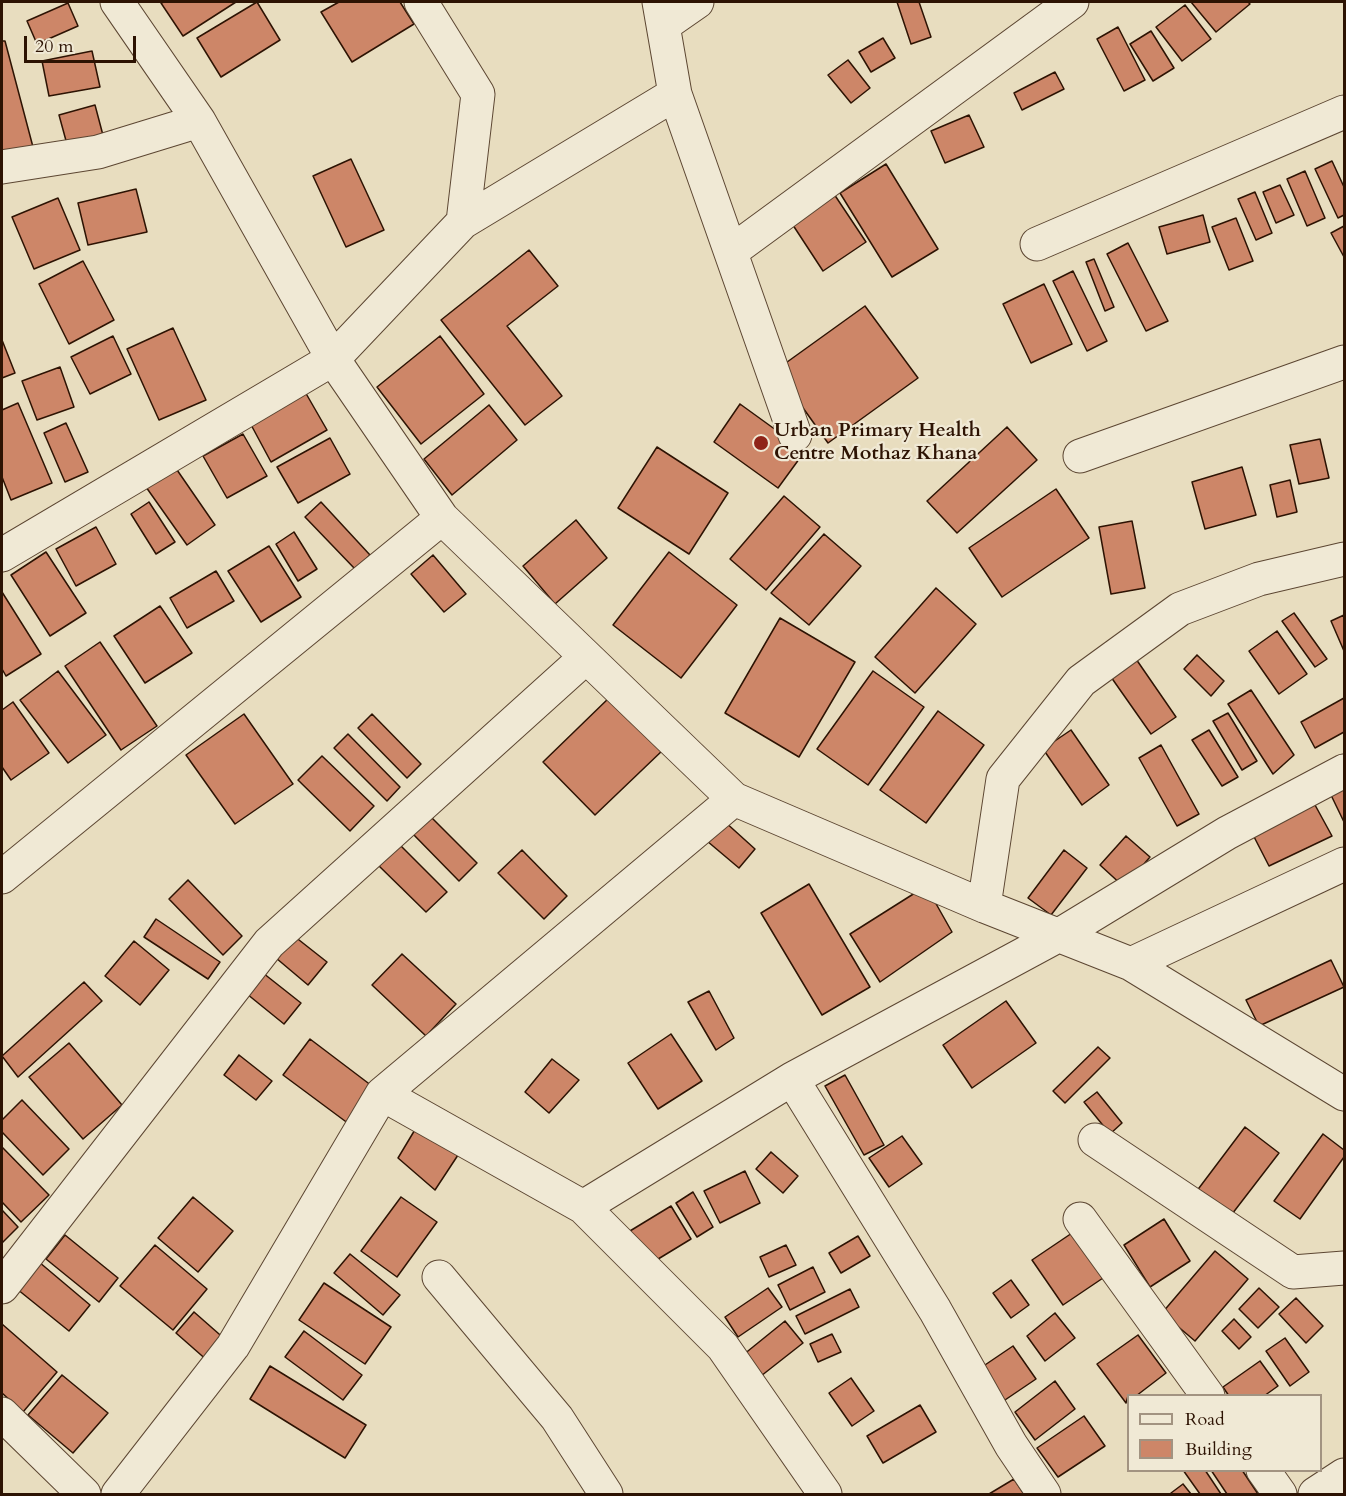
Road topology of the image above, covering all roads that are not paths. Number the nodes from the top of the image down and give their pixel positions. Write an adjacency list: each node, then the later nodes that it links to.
1 (117, 2): 8 (street)
2 (421, 2): 10 (street)
3 (697, 2): 5 (street)
4 (1072, 2): 12 (street)
5 (662, 13): 6 (street)
6 (675, 94): 10 (street); 12 (street)
7 (1344, 112): 11 (street)
8 (199, 121): 9 (street); 13 (street)
9 (2, 167)
10 (463, 222): 13 (street)
11 (1037, 244)
12 (732, 251): 15 (street)
13 (333, 359): 17 (street); 18 (street)
14 (1344, 362): 16 (street)
15 (795, 435)
16 (1080, 456)
17 (442, 518): 20 (street); 24 (street)
18 (2, 555)
19 (1344, 560): 25 (street)
20 (585, 658): 22 (street); 36 (street)
21 (1344, 771): 26 (street)
22 (734, 799): 25 (street); 29 (street)
23 (1344, 864): 27 (street)
24 (2, 877)
25 (984, 906): 26 (street)
26 (1061, 934): 27 (street); 28 (street)
27 (1131, 964): 30 (street)
28 (792, 1079): 32 (street); 45 (street)
29 (382, 1094): 32 (street); 42 (street)
30 (1344, 1094)
31 (1095, 1140): 34 (street)
32 (583, 1207): 44 (street)
33 (1080, 1219): 37 (street)
34 (1344, 1268)
35 (439, 1277): 43 (street)
36 (2, 1287)
37 (1207, 1394)
38 (2, 1414): 41 (street)
39 (1264, 1472): 46 (street)
40 (1344, 1475): 47 (street)
41 (84, 1494)
42 (118, 1494)
43 (606, 1494)
44 (825, 1494)
45 (1044, 1494)
46 (1280, 1494)
47 (1315, 1494)

